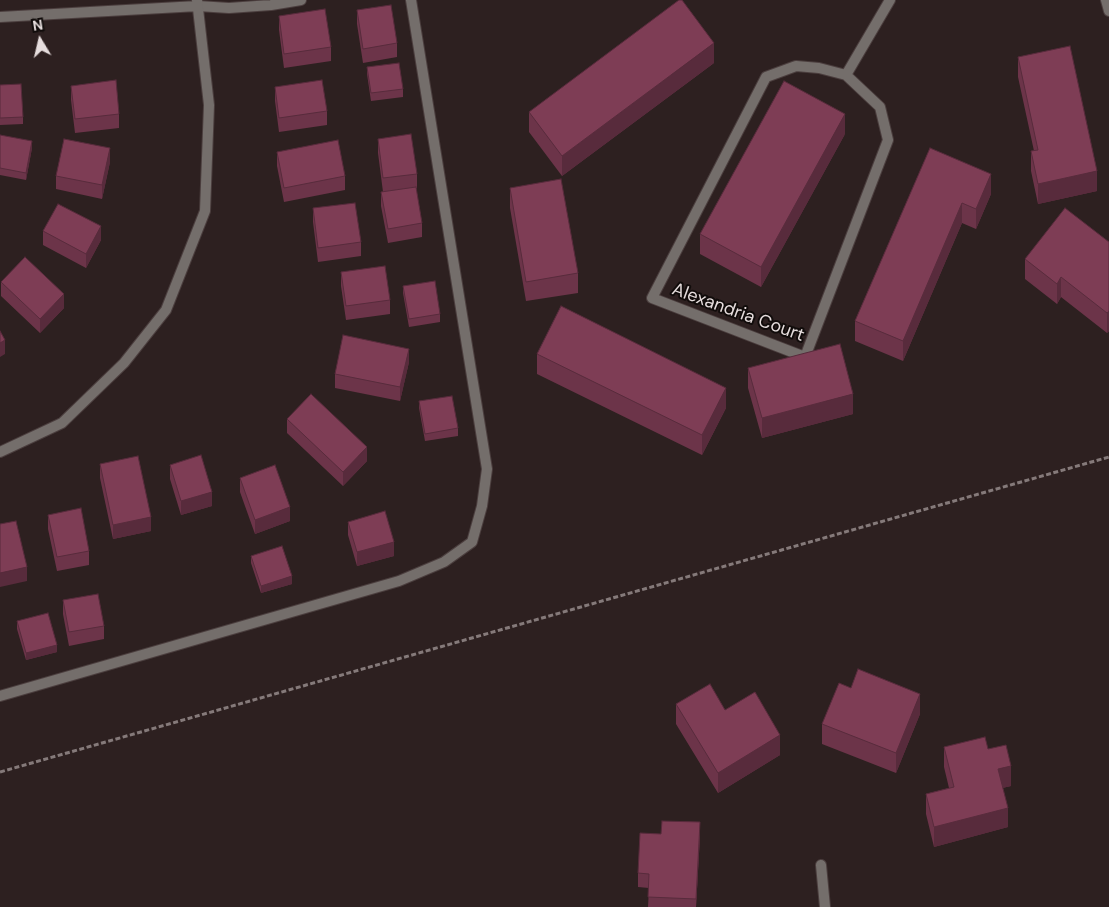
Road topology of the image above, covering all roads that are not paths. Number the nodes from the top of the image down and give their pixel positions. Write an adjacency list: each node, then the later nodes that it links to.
1 (300, 0): 5 (street)
2 (412, 0): 10 (street)
3 (890, 0): 8 (street)
4 (1106, 0): 6 (street)
5 (198, 3): 7 (street); 9 (street)
6 (1109, 11)
7 (0, 17)
8 (846, 75): 8 (street, Alexandria Court)
9 (0, 452)
10 (0, 696)
11 (821, 865): 12 (street)
12 (825, 907)

